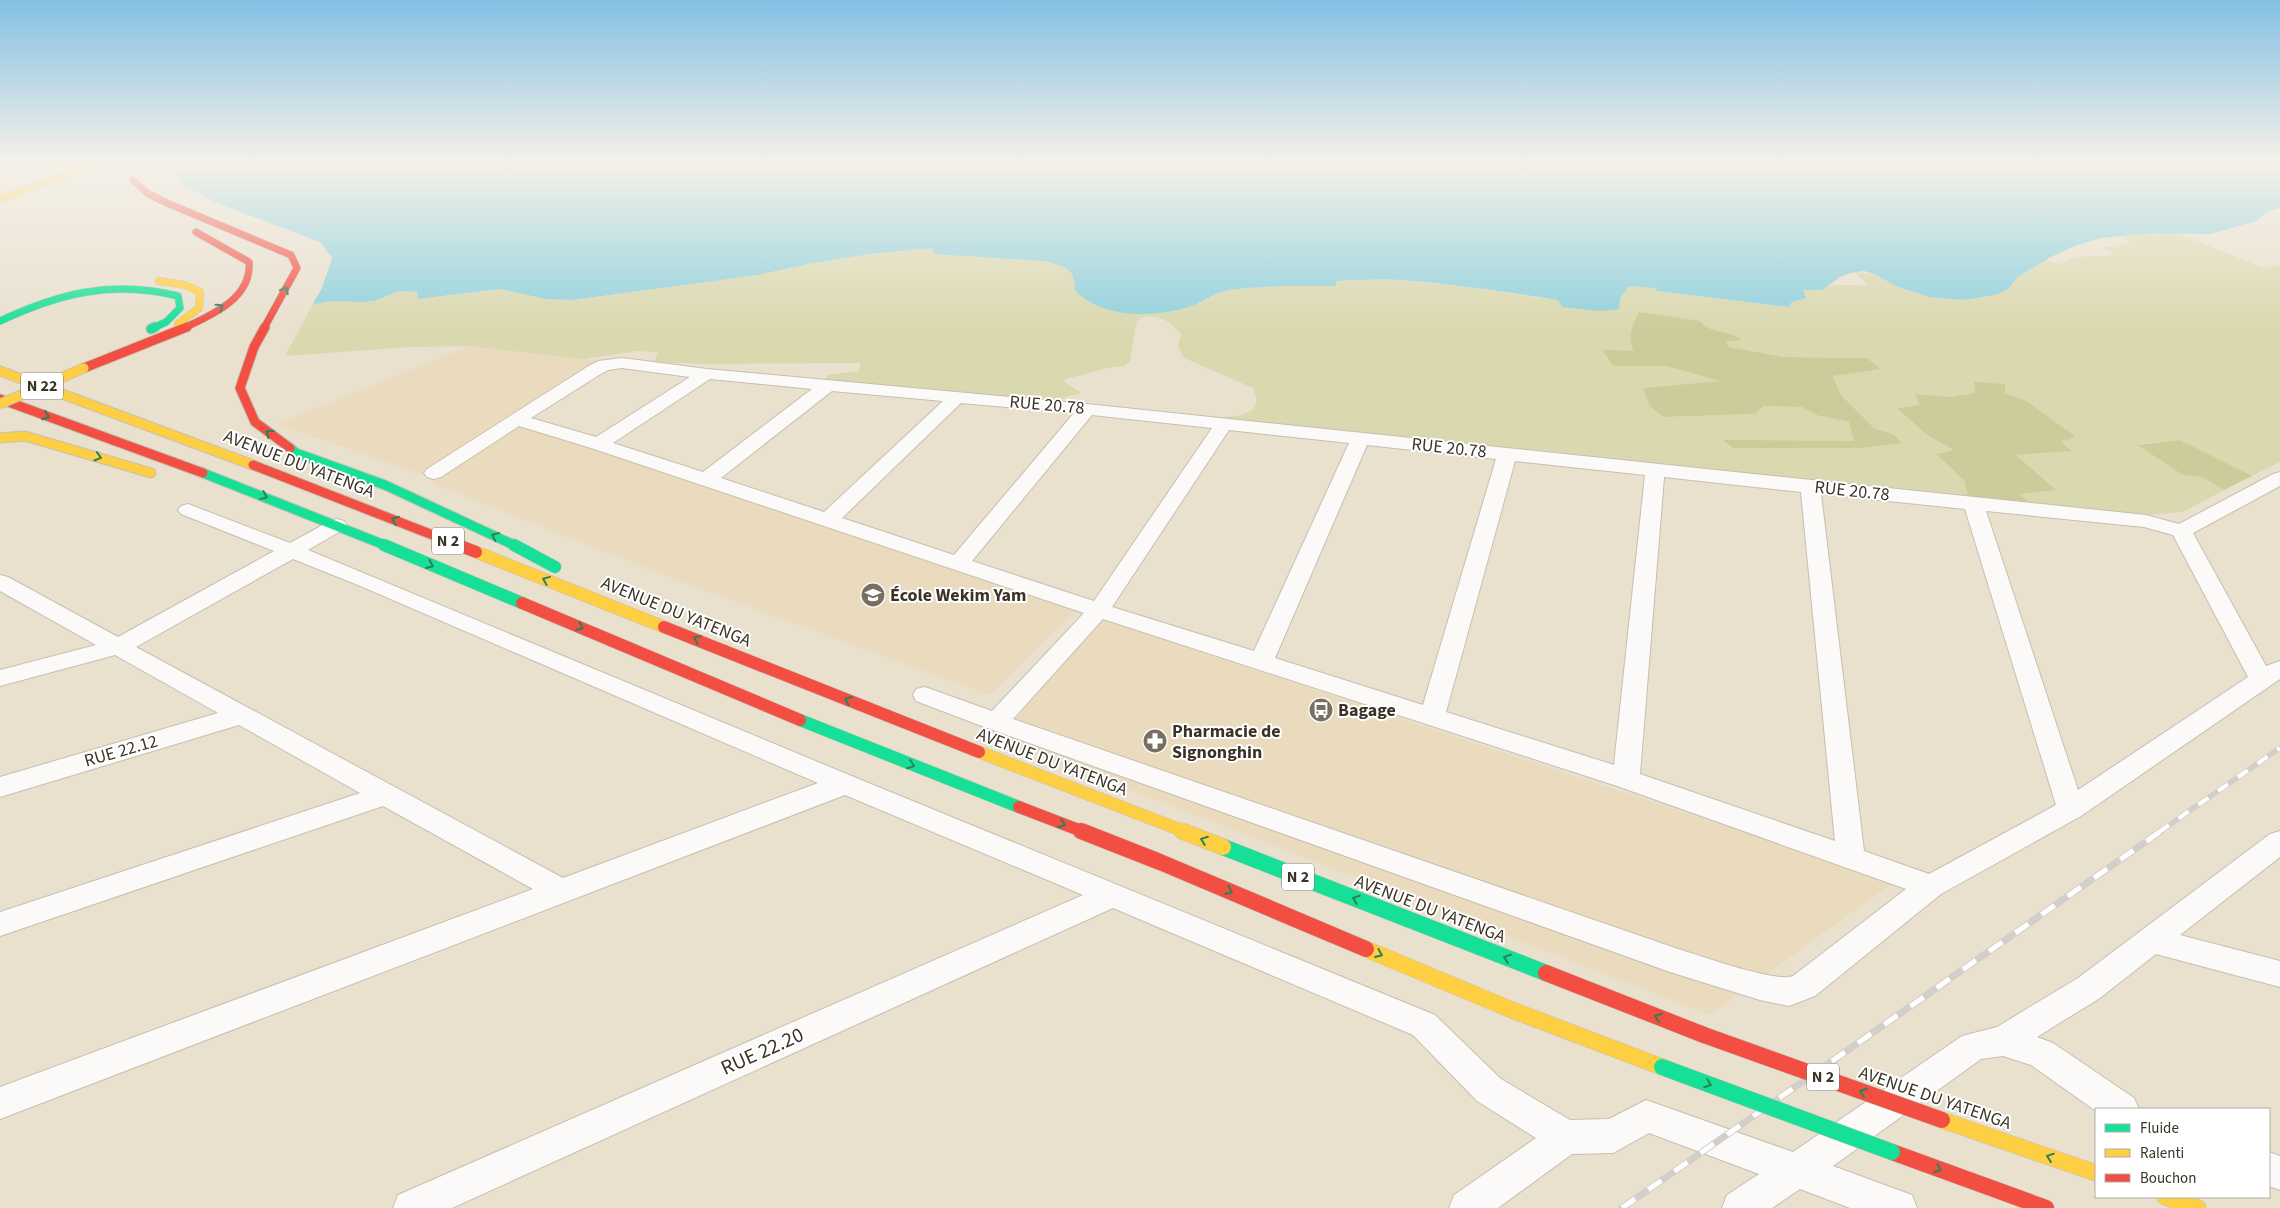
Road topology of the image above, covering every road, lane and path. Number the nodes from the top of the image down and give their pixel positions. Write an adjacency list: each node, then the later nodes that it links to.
1 (204, 218): 37 (main road, one-way to 1)
2 (185, 226): 5 (main road, one-way to 2)
3 (13, 302): 5 (main road)
4 (0, 320): 7 (main road)
5 (144, 343): 7 (main road)
6 (0, 366): 10 (main road)
7 (80, 366): 12 (main road, N 22); 14 (main road, N 22, bridge)
8 (0, 371): 10 (main road, AVENUE DU YATENGA / N 2)
9 (707, 374): 11 (street, RUE 20.78); 16 (street, RUE 20.78); 20 (street)
10 (18, 378): 41 (main road, AVENUE DU YATENGA / N 2, one-way to 10)
11 (828, 385): 13 (street, RUE 20.78); 26 (street)
12 (0, 397): 28 (main road, N 2, one-way to 28)
13 (957, 397): 15 (street, RUE 20.78); 32 (street)
14 (0, 404)
15 (1087, 409): 17 (street, RUE 20.78); 36 (street)
16 (517, 420): 20 (street); 23 (street)
17 (1224, 423): 19 (street, RUE 20.78); 40 (street)
18 (0, 438): 24 (main road, one-way to 24)
19 (1360, 439): 21 (street, RUE 20.78); 43 (street)
20 (598, 444): 26 (street)
21 (1507, 454): 22 (street, RUE 20.78); 48 (street)
22 (1654, 469): 29 (street, RUE 20.78); 50 (street)
23 (434, 473)
24 (160, 476)
25 (2280, 478): 34 (street)
26 (706, 480): 32 (street)
27 (187, 481): 28 (main road)
28 (241, 487): 33 (main road, N 2, one-way to 33)
29 (1810, 487): 30 (street, RUE 20.78); 56 (street)
30 (1974, 503): 34 (street, RUE 20.78); 54 (street)
31 (188, 510): 35 (street)
32 (828, 520): 36 (street)
33 (337, 525): 35 (street); 74 (main road, N 2, one-way to 74, bridge)
34 (2181, 531): 44 (street)
35 (292, 551): 42 (street); 51 (street)
36 (959, 563): 40 (street)
37 (566, 573)
38 (0, 582): 42 (street)
39 (583, 583): 41 (main road)
40 (1099, 610): 43 (street); 49 (street)
41 (661, 625): 68 (main road, AVENUE DU YATENGA / N 2, one-way to 41, bridge)
42 (118, 647): 45 (street); 47 (street)
43 (1261, 662): 48 (street)
44 (2271, 674): 54 (street)
45 (0, 678)
46 (925, 695): 49 (street)
47 (242, 716): 52 (street, RUE 22.12); 53 (street)
48 (1432, 718): 50 (street)
49 (996, 722): 57 (street)
50 (1626, 779): 56 (street)
51 (845, 784): 58 (street); 59 (street)
52 (0, 787)
53 (387, 794): 58 (street); 60 (street)
54 (2072, 809): 57 (street)
55 (2280, 842): 61 (street)
56 (1851, 857): 57 (street)
57 (1931, 886)
58 (561, 890): 64 (street)
59 (1113, 895): 66 (street); 70 (street, RUE 22.20)
60 (0, 924)
61 (2151, 940): 62 (street); 63 (street)
62 (2280, 974)
63 (2003, 1041): 65 (street); 67 (street)
64 (0, 1103)
65 (2121, 1108)
66 (1566, 1137): 67 (street); 71 (street)
67 (1798, 1170): 72 (street); 73 (street)
68 (2095, 1173)
69 (2168, 1198): 75 (main road)
70 (411, 1208)
71 (1467, 1208)
72 (1740, 1208)
73 (1899, 1208)
74 (2046, 1208)
75 (2198, 1208)

